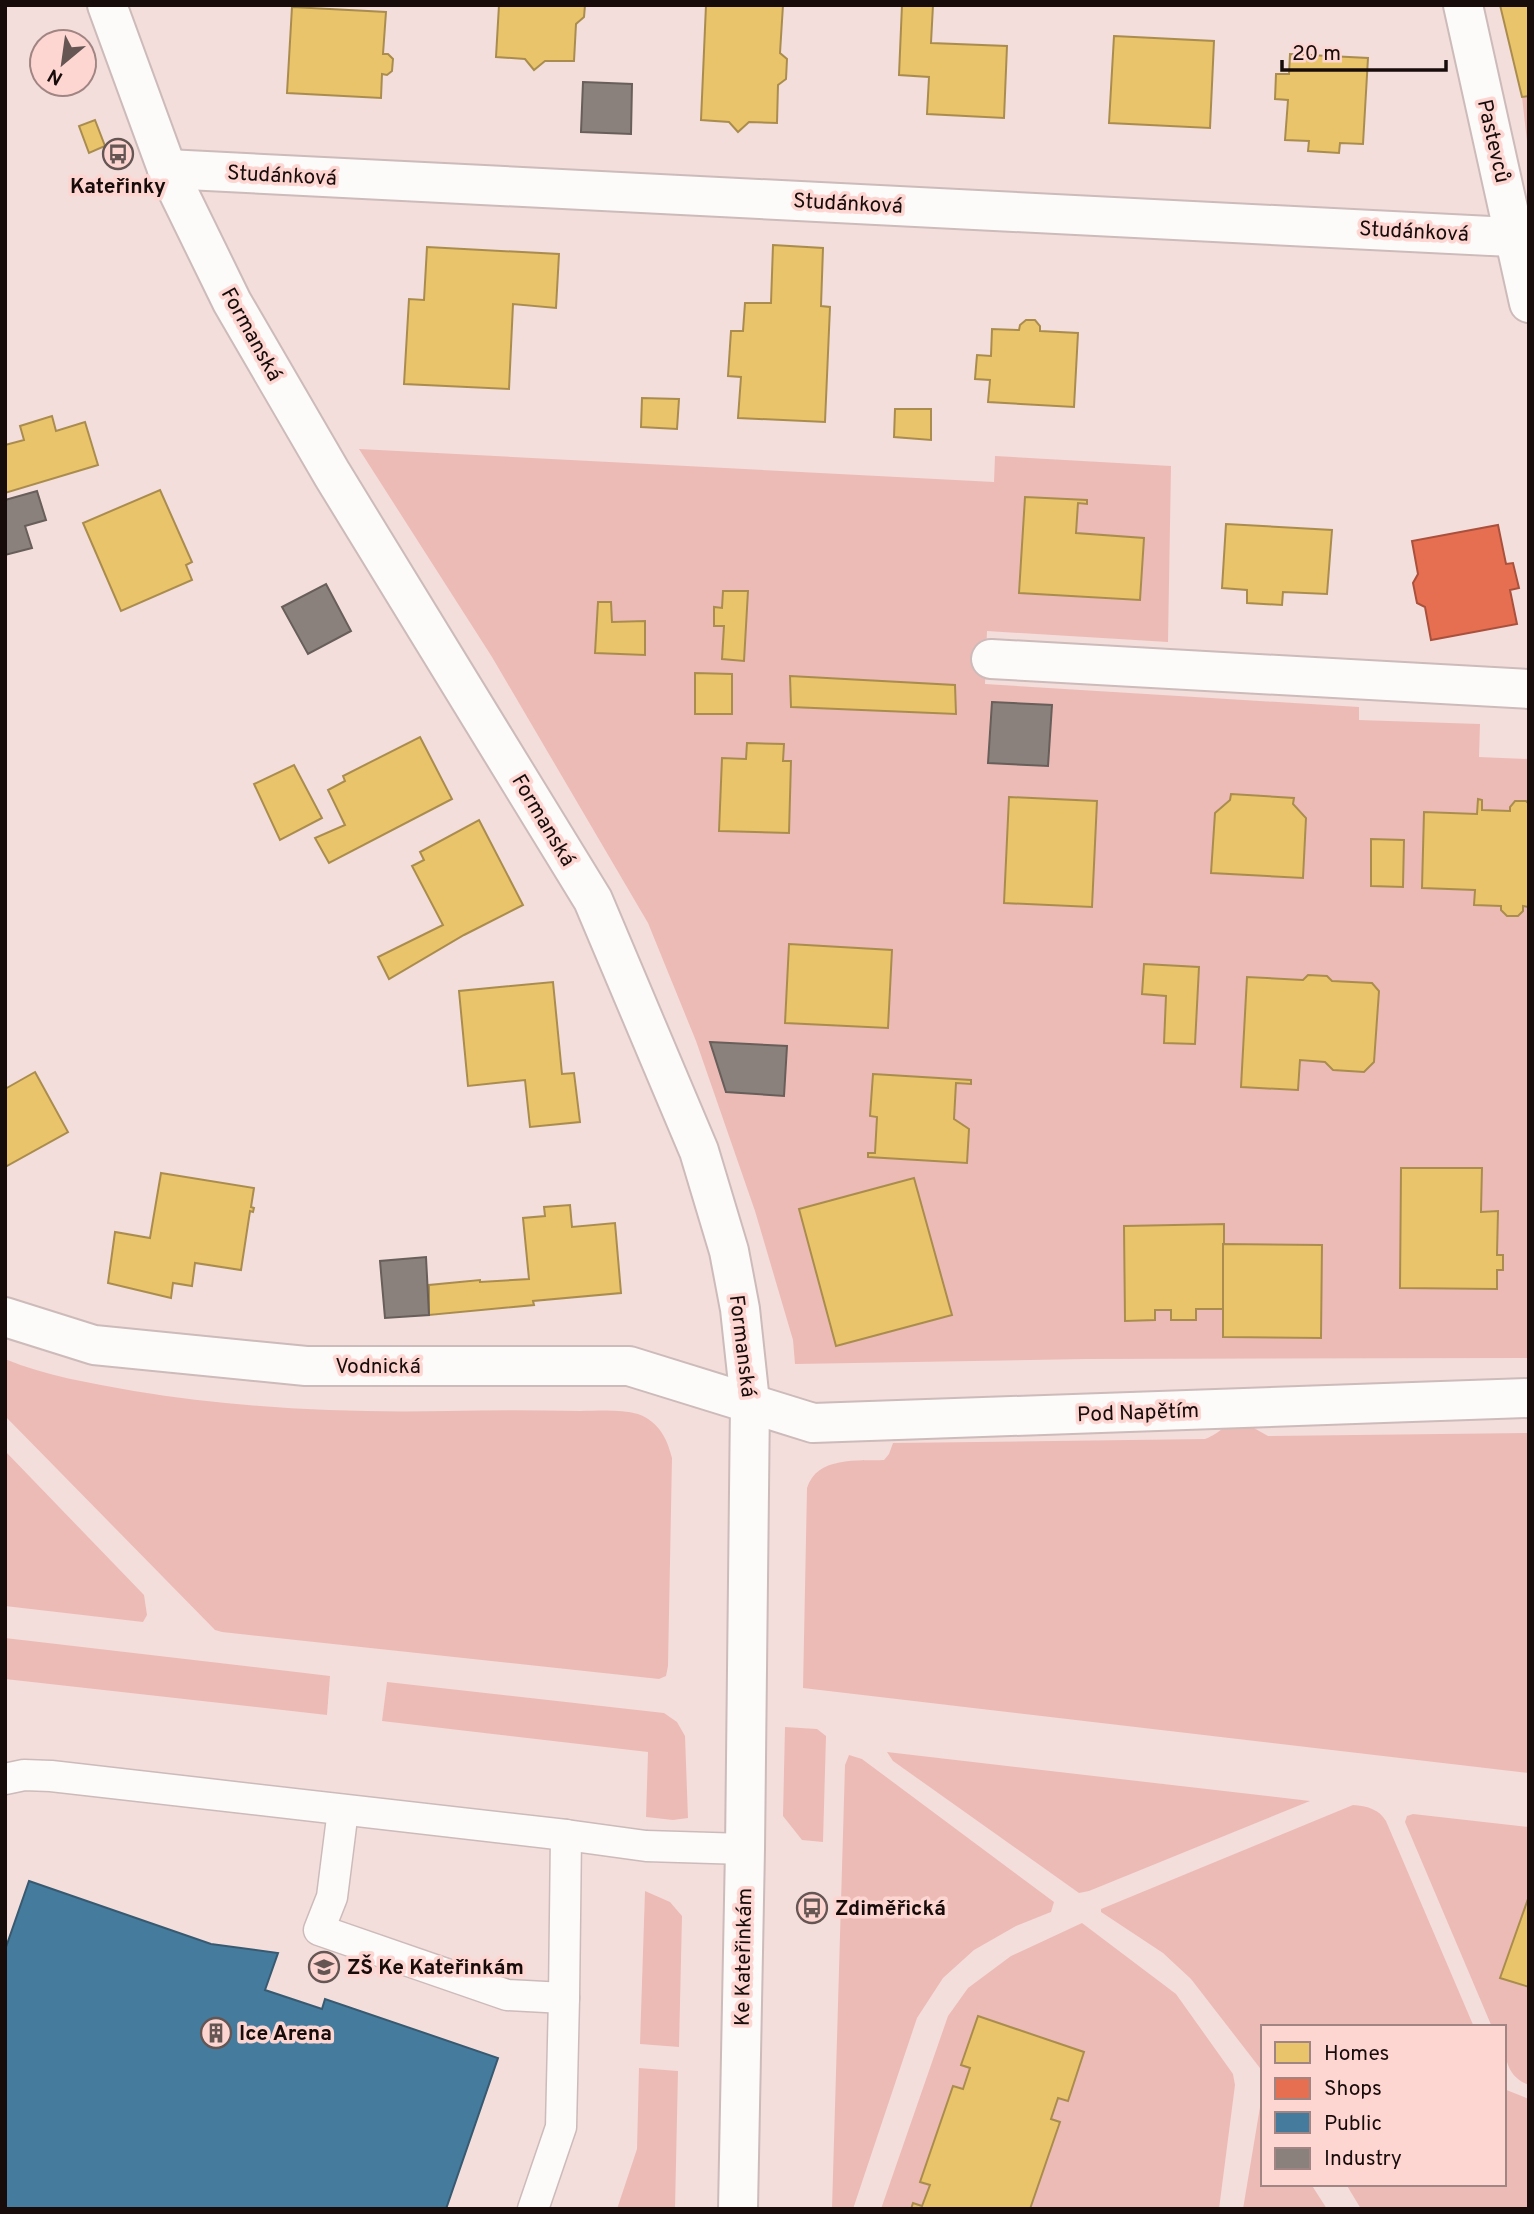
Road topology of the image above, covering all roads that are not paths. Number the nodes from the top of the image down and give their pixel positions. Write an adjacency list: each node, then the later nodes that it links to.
1 (107, 5): 3 (street, Formanská)
2 (1463, 5): 4 (street, Pastevců)
3 (167, 169): 4 (street, Studánková); 10 (street, Formanská)
4 (1522, 237): 5 (street, Pastevců)
5 (1529, 303)
6 (991, 659): 7 (street)
7 (1529, 689)
8 (5, 1317): 10 (street, Vodnická)
9 (1529, 1398): 10 (street, Pod Napětím)
10 (750, 1402): 11 (street, Formanská)
11 (747, 1705): 15 (street, Ke Kateřinkám)
12 (5, 1779): 13 (lane)
13 (343, 1810): 14 (lane); 16 (lane)
14 (566, 1835): 15 (lane); 16 (lane)
15 (746, 1849): 18 (street, Ke Kateřinkám)
16 (564, 1998): 17 (lane)
17 (533, 2209)
18 (738, 2209)

